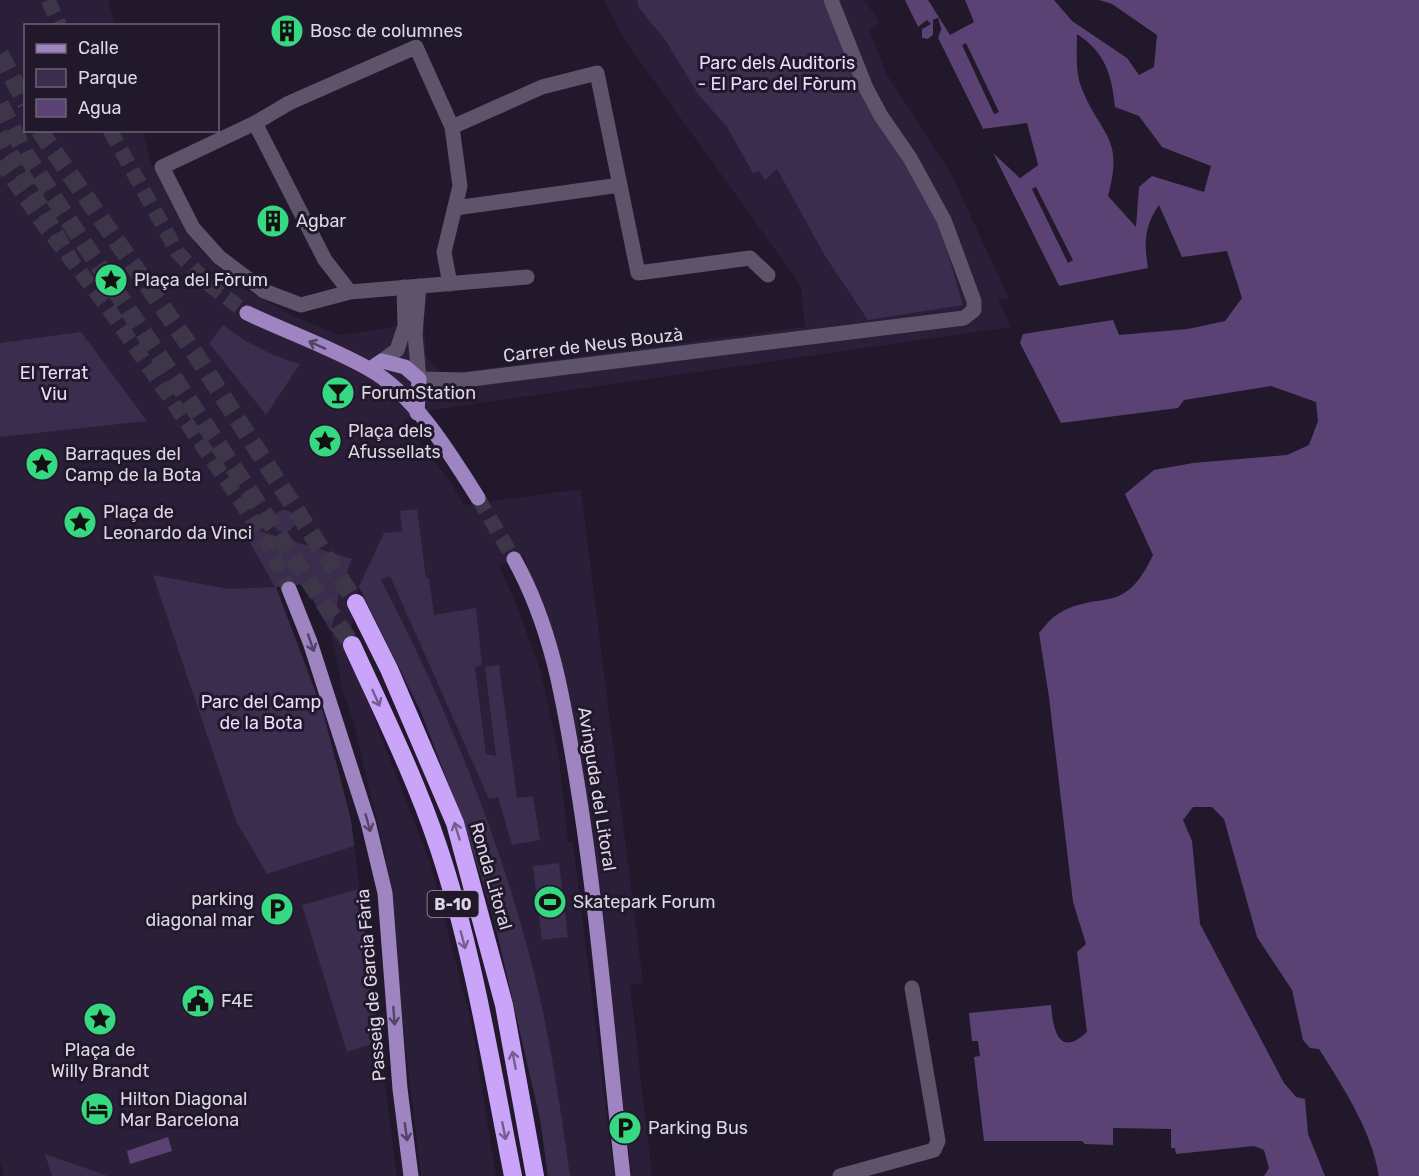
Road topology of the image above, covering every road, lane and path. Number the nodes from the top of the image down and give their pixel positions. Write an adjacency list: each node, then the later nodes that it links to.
1 (831, 0): 13 (street, Carrer de Neus Bouzà)
2 (255, 123): 3 (street); 10 (street); 10 (street)
3 (452, 127): 4 (street); 5 (street)
4 (620, 185): 5 (street); 6 (street)
5 (454, 208): 8 (street)
6 (768, 275)
7 (527, 277): 8 (street)
8 (450, 284): 9 (street)
9 (412, 287): 10 (street); 12 (street); 13 (street)
10 (350, 292)
11 (248, 313): 12 (main road, one-way to 11)
12 (376, 365): 13 (main road); 14 (main road)
13 (419, 379): 14 (main road)
14 (417, 413): 15 (main road)
15 (478, 498)
16 (514, 559): 24 (main road, Avinguda del Litoral)
17 (289, 589): 21 (main road, Passeig de Garcia Fària, one-way to 21)
18 (356, 603): 23 (highway, Ronda Litoral / B-10, one-way to 18)
19 (352, 645): 22 (highway, B-10, one-way to 22)
20 (912, 988): 25 (street)
21 (411, 1176)
22 (513, 1176)
23 (535, 1176)
24 (623, 1176)
25 (840, 1176)

